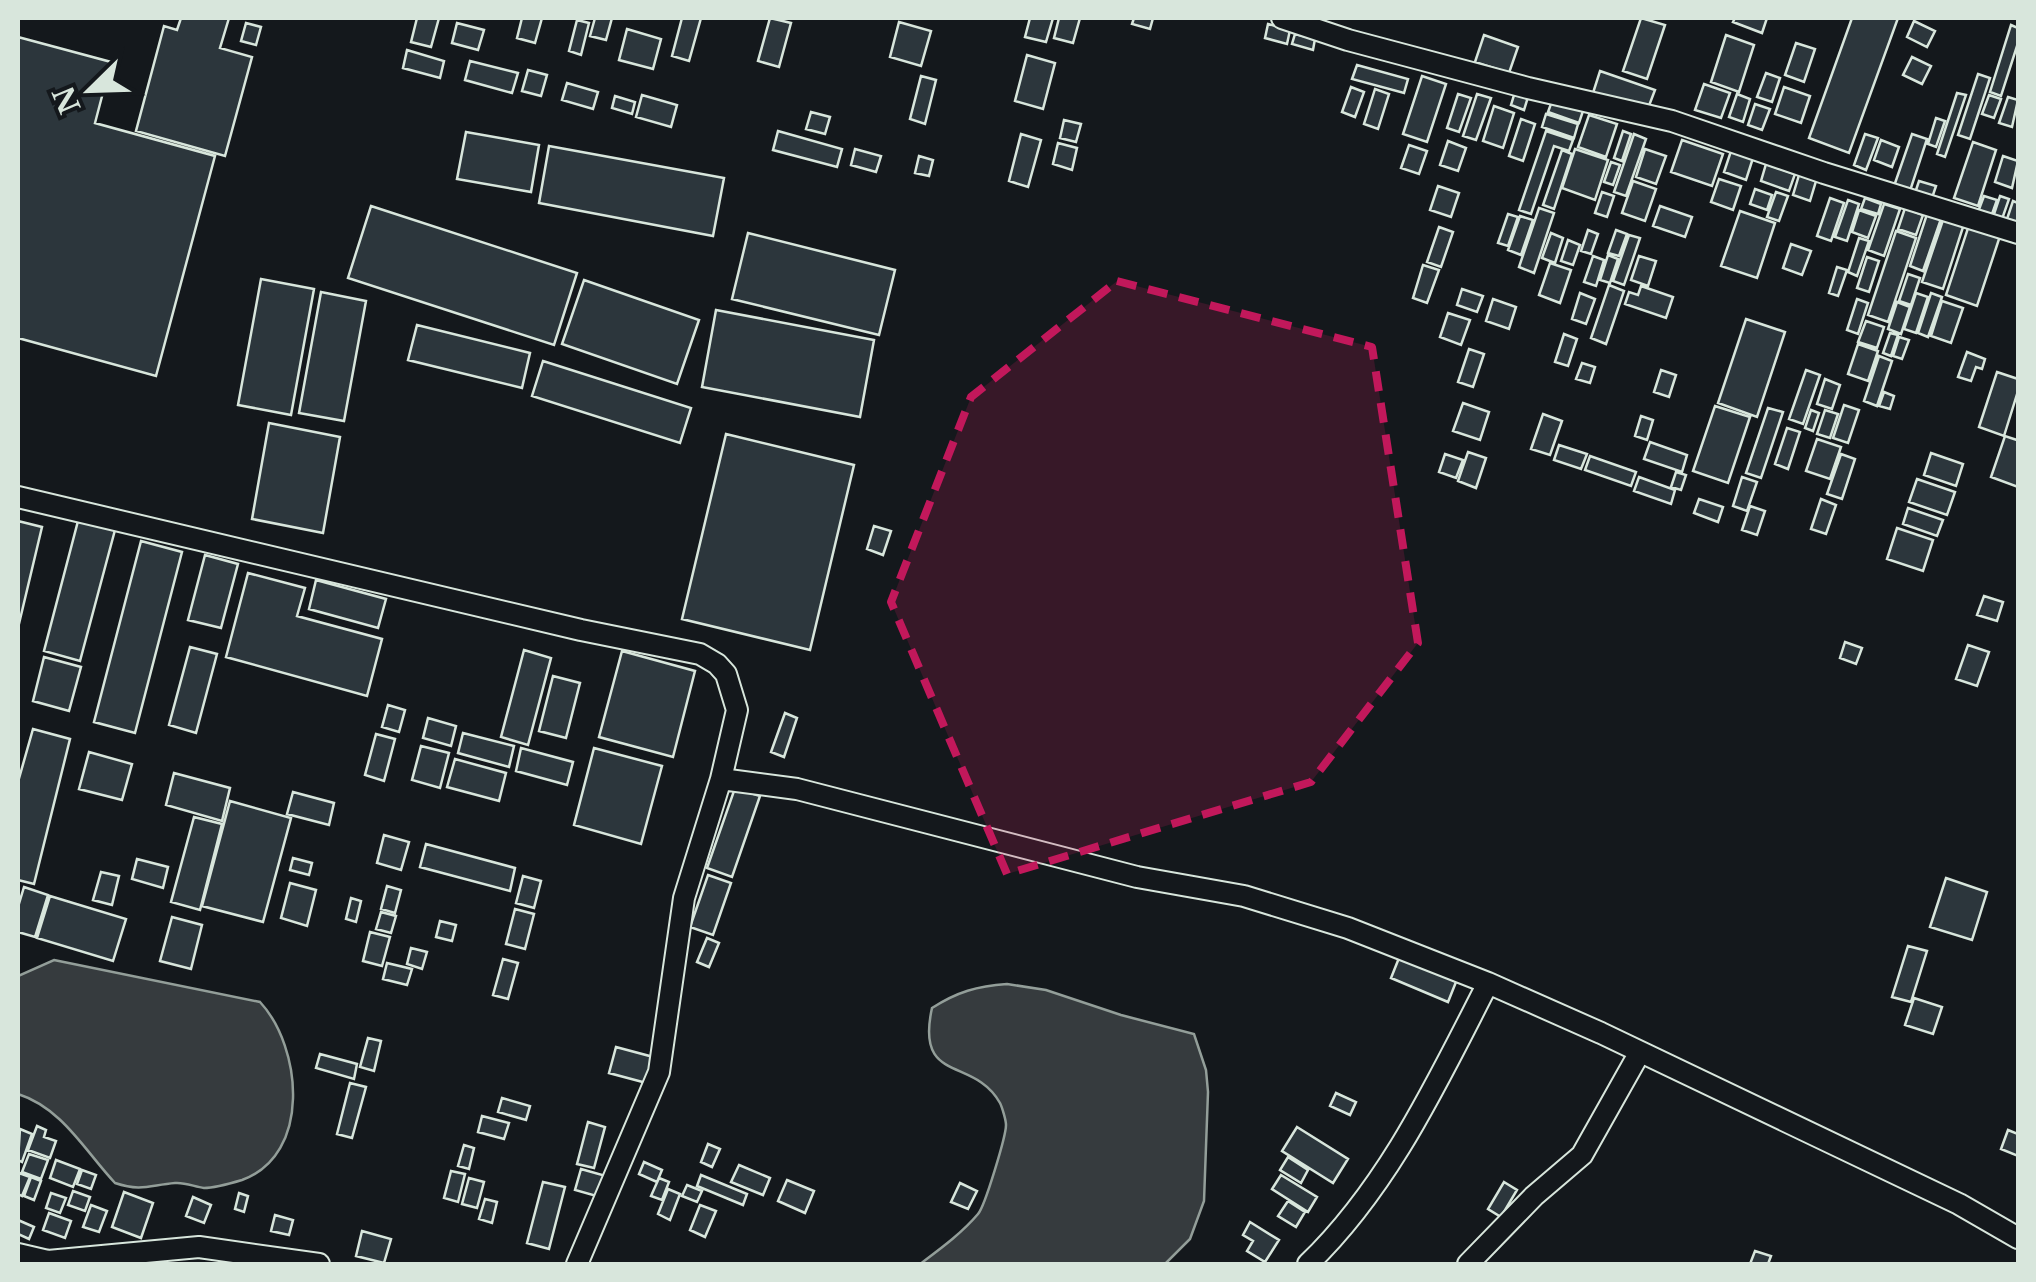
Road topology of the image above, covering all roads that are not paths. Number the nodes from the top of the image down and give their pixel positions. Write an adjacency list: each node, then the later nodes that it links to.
1 (1282, 18): 2 (street)
2 (2018, 233)
3 (18, 497): 4 (street)
4 (721, 779): 5 (street); 10 (street)
5 (1488, 983): 6 (street); 11 (street)
6 (1640, 1052): 7 (street); 12 (street)
7 (2018, 1238)
8 (18, 1254): 9 (street)
9 (319, 1264)
10 (577, 1264)
11 (1308, 1264)
12 (1468, 1264)

